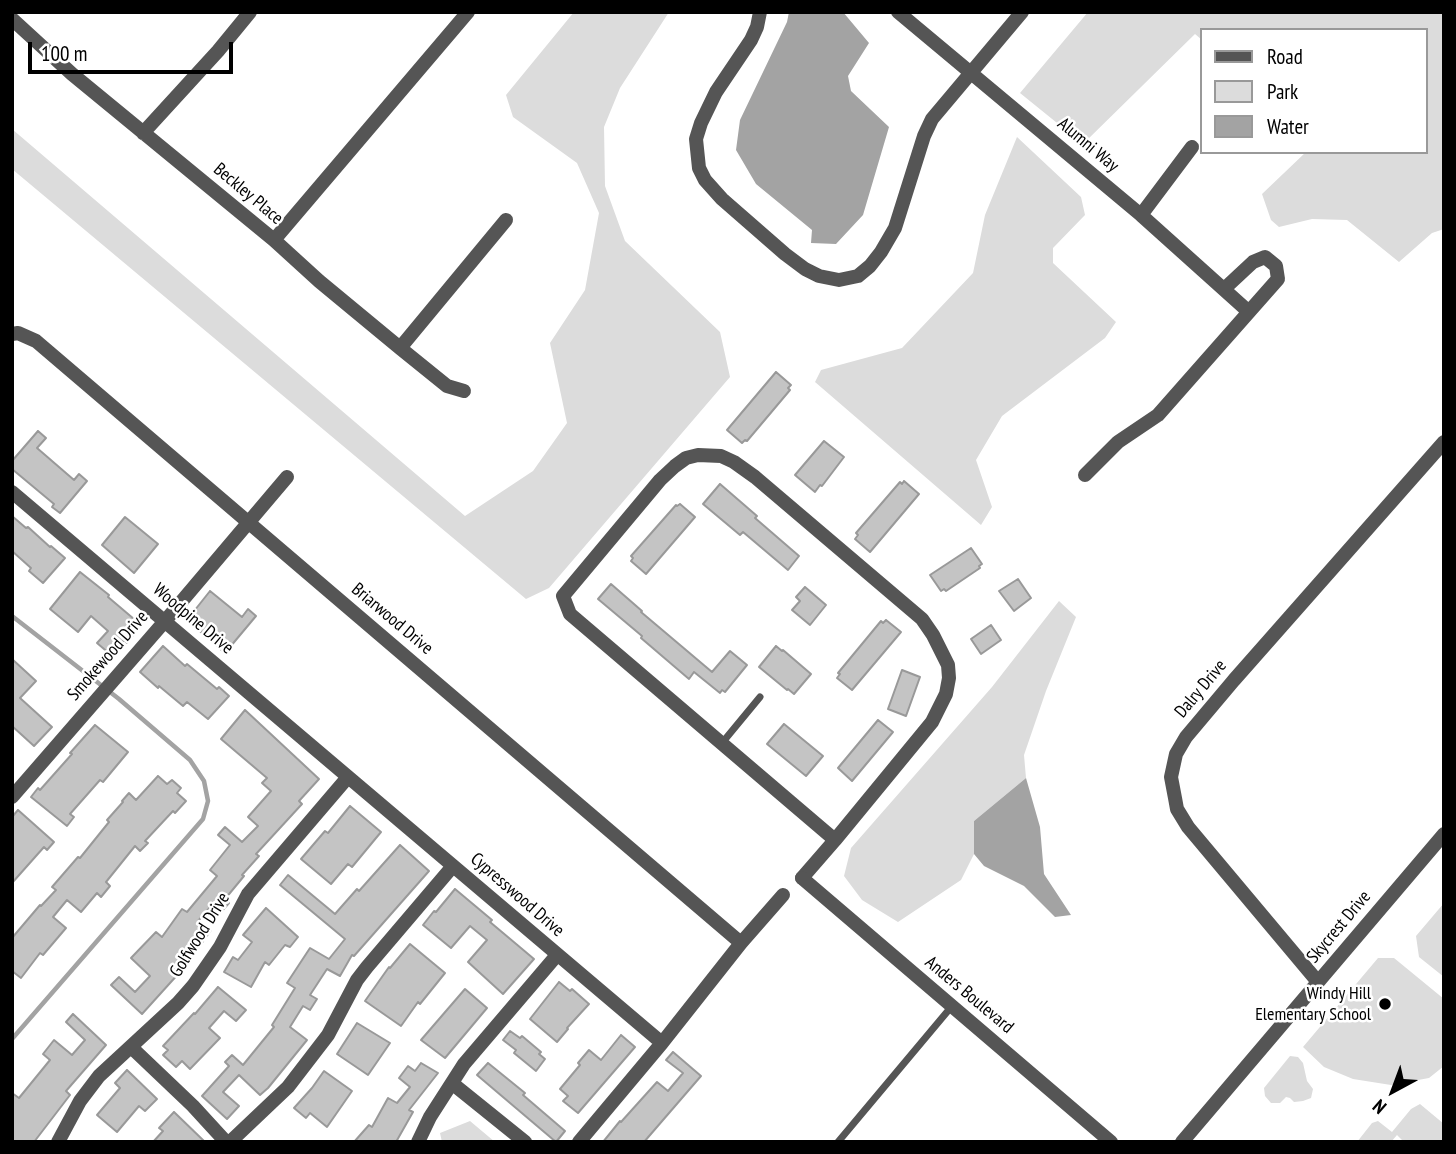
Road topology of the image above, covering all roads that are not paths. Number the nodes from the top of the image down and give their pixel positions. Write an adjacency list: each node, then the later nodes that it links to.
1 (250, 12): 8 (street)
2 (468, 12): 12 (street)
3 (760, 12): 7 (street)
4 (898, 12): 7 (street, Alumni Way)
5 (1022, 12): 7 (street)
6 (18, 18): 8 (street, Beckley Place)
7 (971, 73): 10 (street, Alumni Way)
8 (143, 132): 12 (street, Beckley Place)
9 (1192, 147): 10 (street)
10 (1141, 215): 13 (street, Alumni Way)
11 (506, 220): 16 (street)
12 (274, 240): 16 (street, Beckley Place)
13 (1224, 289): 14 (street, Alumni Way); 14 (street)
14 (1250, 312): 19 (street)
15 (12, 334): 22 (street, Briarwood Drive)
16 (400, 348): 17 (street, Beckley Place)
17 (464, 391)
18 (1444, 442): 34 (street, Dalry Drive)
19 (1085, 475)
20 (287, 477): 22 (street, Smokewood Drive)
21 (12, 492): 23 (street, Woodpine Drive)
22 (249, 523): 23 (street, Smokewood Drive); 32 (street, Briarwood Drive)
23 (165, 621): 26 (street, Woodpine Drive); 27 (street, Smokewood Drive)
24 (760, 697): 25 (lane)
25 (722, 743): 29 (street); 29 (street)
26 (348, 777): 30 (street, Cypresswood Drive); 37 (street, Golfwood Drive)
27 (12, 797)
28 (1444, 834): 34 (street, Skycrest Drive)
29 (835, 840): 35 (street, Anders Boulevard)
30 (453, 866): 33 (street, Cypresswood Drive); 40 (street)
31 (783, 895): 32 (street)
32 (741, 943): 36 (street)
33 (556, 955): 36 (street, Cypresswood Drive); 38 (street)
34 (1318, 982): 46 (street, Skycrest Drive)
35 (952, 1006): 44 (lane); 45 (street, Anders Boulevard)
36 (662, 1043): 43 (street)
37 (131, 1047): 39 (street, Golfwood Drive); 40 (street)
38 (453, 1084): 41 (street); 42 (street)
39 (58, 1142)
40 (228, 1142)
41 (418, 1142)
42 (525, 1142)
43 (579, 1142)
44 (838, 1142)
45 (1111, 1142)
46 (1182, 1142)

